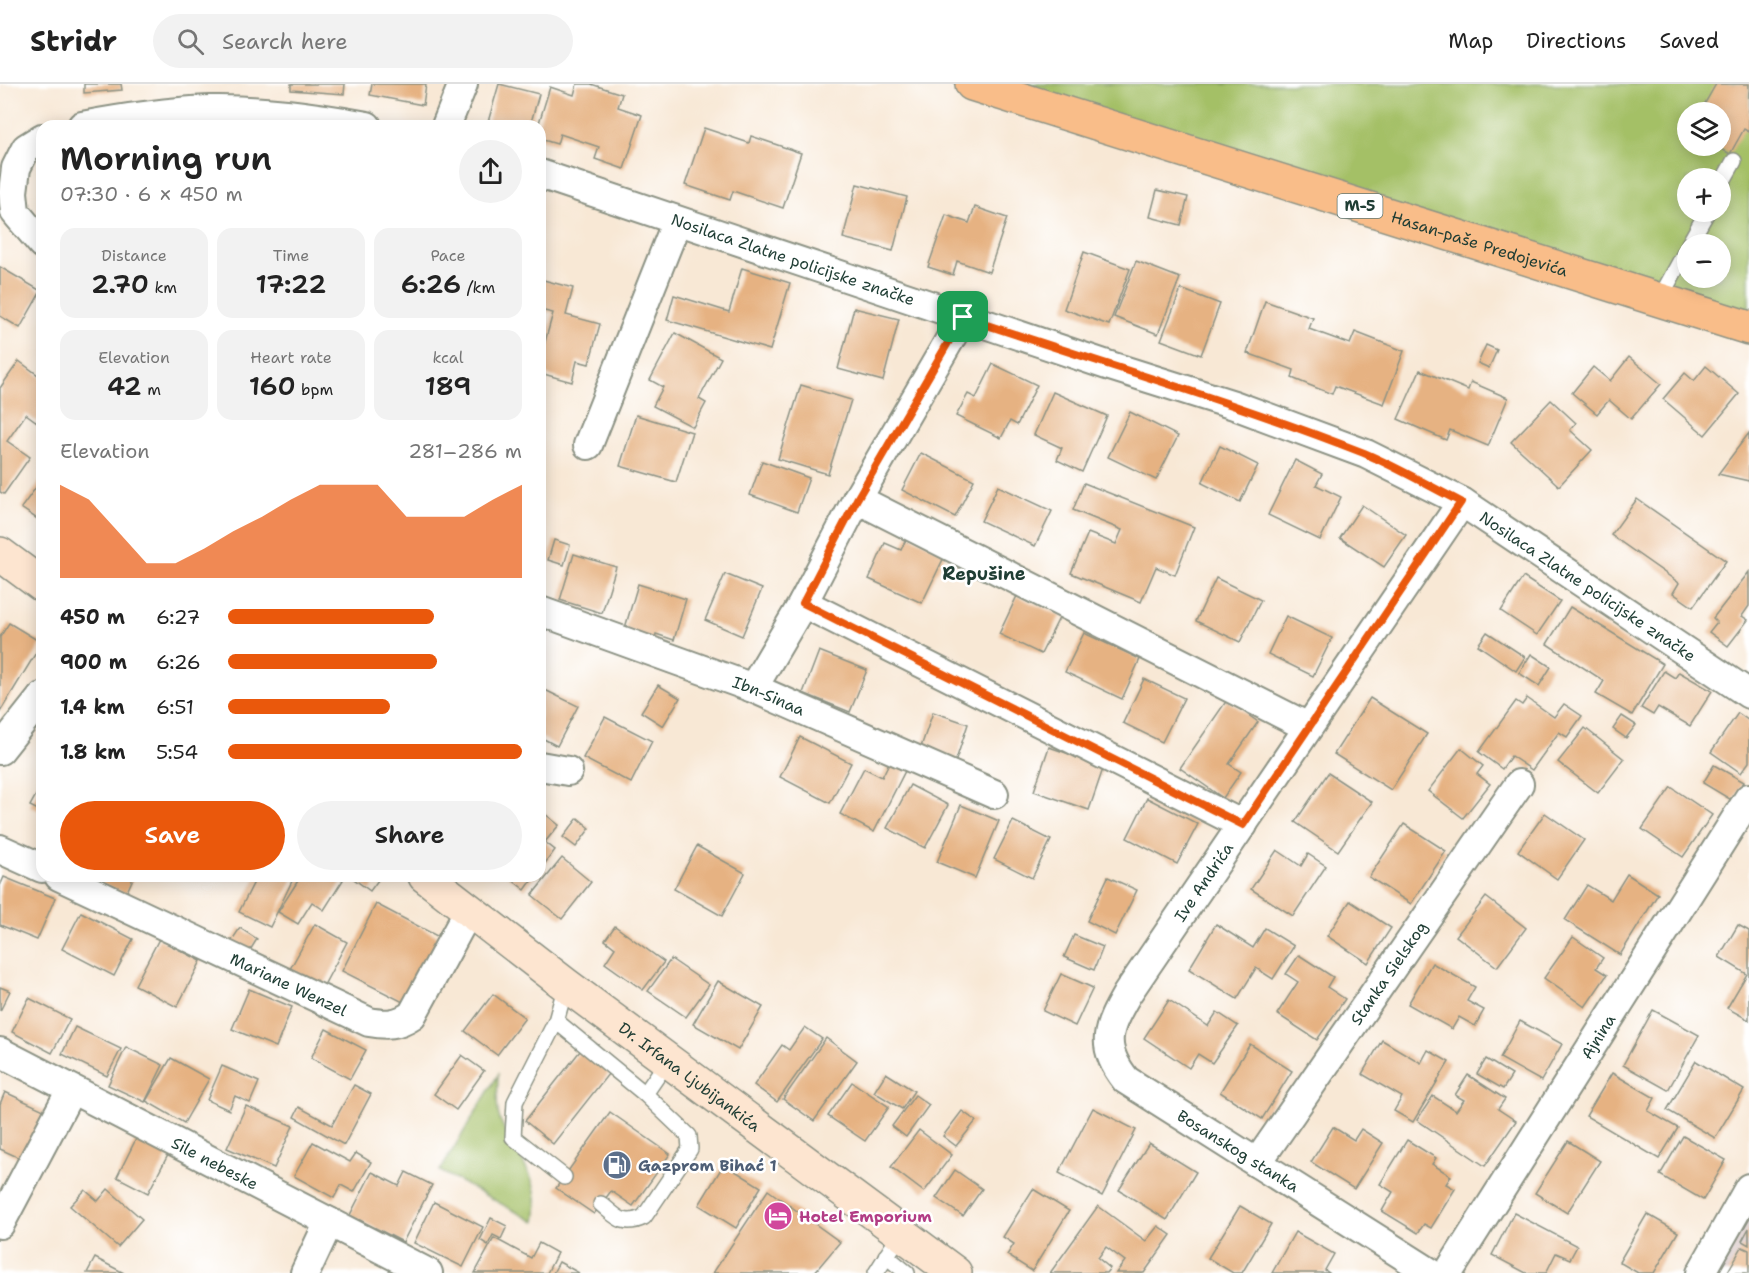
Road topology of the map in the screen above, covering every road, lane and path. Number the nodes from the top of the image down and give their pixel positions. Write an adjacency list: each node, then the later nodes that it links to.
1 (463, 84): 5 (street)
2 (972, 84): 13 (main road, Hasan-paše Predojevića / M-5)
3 (113, 120): 4 (street)
4 (325, 120)
5 (448, 120)
6 (36, 142): 11 (street)
7 (1734, 161): 8 (lane)
8 (1730, 168)
9 (546, 176): 10 (street, Nosilaca Zlatne policijske značke)
10 (677, 221): 14 (street, Nosilaca Zlatne policijske značke); 16 (street)
11 (36, 237)
12 (1677, 266): 13 (lane)
13 (1659, 300): 15 (main road, Hasan-paše Predojevića / M-5)
14 (963, 317): 17 (street); 18 (street, Nosilaca Zlatne policijske značke)
15 (1749, 328)
16 (588, 444)
17 (857, 499): 21 (street); 26 (street)
18 (1461, 502): 24 (street, Nosilaca Zlatne policijske značke); 26 (street, Ive Andrića)
19 (0, 554): 20 (main road)
20 (36, 581)
21 (803, 603): 23 (street); 31 (street)
22 (546, 613): 23 (street, Ibn-Sinaa)
23 (753, 688): 29 (street, Ibn-Sinaa)
24 (1749, 694)
25 (36, 705): 27 (street)
26 (1308, 728): 31 (street, Ive Andrića)
27 (0, 750)
28 (1519, 784): 44 (street, Stanka Sielskog)
29 (994, 794)
30 (1749, 798): 57 (street, Ajnina)
31 (1243, 825): 38 (street, Ive Andrića)
32 (0, 849): 33 (street)
33 (36, 865)
34 (71, 882): 36 (street, Mariane Wenzel)
35 (433, 882): 36 (main road, Dr. Irfana Ljubijankića)
36 (469, 910): 37 (main road, Dr. Irfana Ljubijankića)
37 (566, 985): 39 (lane); 41 (main road, Dr. Irfana Ljubijankića)
38 (1127, 994): 44 (street, Bosanskog stanka)
39 (556, 1021): 43 (lane); 45 (lane)
40 (0, 1052): 42 (street, Sile nebeske)
41 (669, 1059): 43 (lane); 50 (main road, Dr. Irfana Ljubijankića)
42 (71, 1090): 48 (street, Sile nebeske); 49 (street)
43 (645, 1094): 47 (lane)
44 (1257, 1163): 56 (street, Bosanskog stanka)
45 (564, 1176)
46 (1749, 1188): 58 (street)
47 (601, 1204)
48 (329, 1222): 51 (street); 52 (street, Sile nebeske)
49 (0, 1224)
50 (894, 1244): 53 (lane); 54 (lane); 55 (main road, Dr. Irfana Ljubijankića)
51 (305, 1273)
52 (428, 1273)
53 (876, 1273)
54 (907, 1273)
55 (955, 1273)
56 (1431, 1273)
57 (1448, 1273)
58 (1701, 1273)

